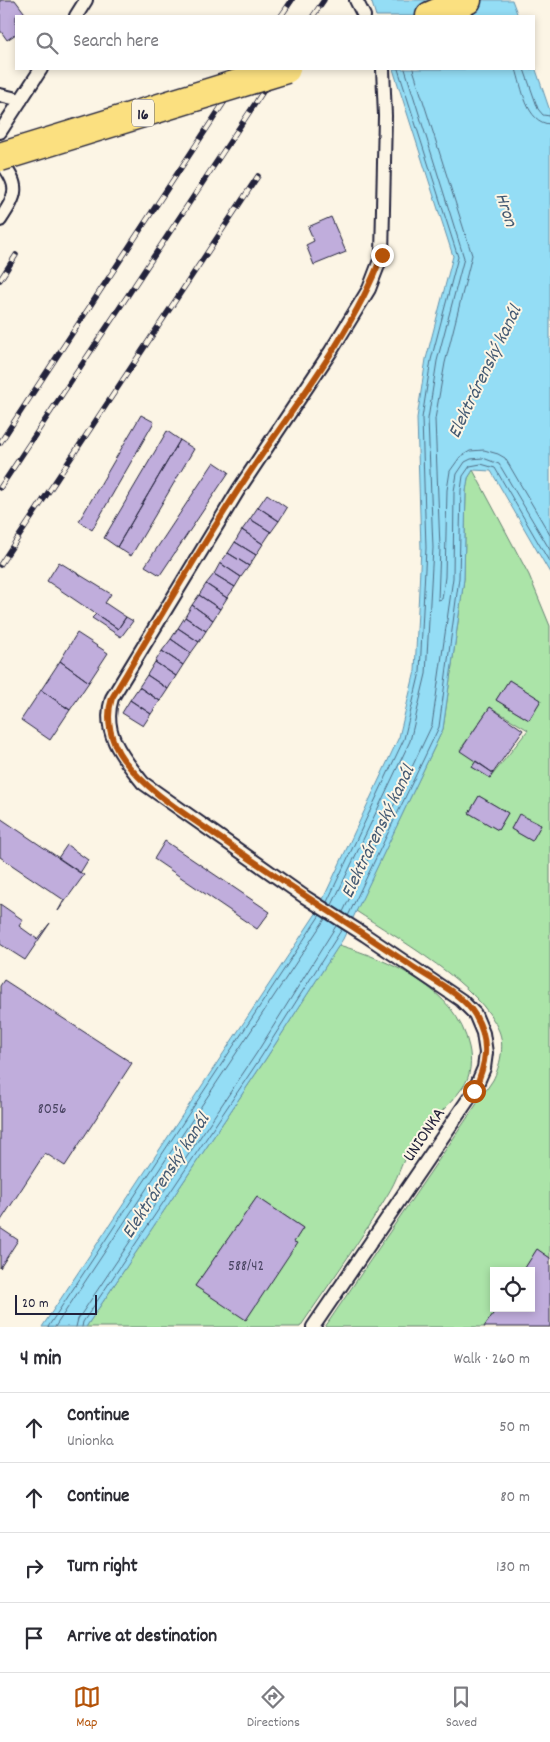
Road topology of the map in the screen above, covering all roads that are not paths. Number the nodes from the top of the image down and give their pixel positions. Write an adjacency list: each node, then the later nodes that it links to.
1 (86, 0): 4 (lane)
2 (356, 0): 5 (lane)
3 (467, 0): 6 (main road)
4 (77, 15)
5 (364, 15)
6 (432, 15)
7 (40, 70): 11 (lane)
8 (283, 70): 13 (main road, 16, bridge)
9 (383, 70): 16 (lane, UNIONKA)
10 (0, 95): 11 (lane)
11 (21, 100): 12 (lane)
12 (0, 132)
13 (0, 157)
14 (0, 161): 15 (lane)
15 (0, 220)
16 (313, 1327)

